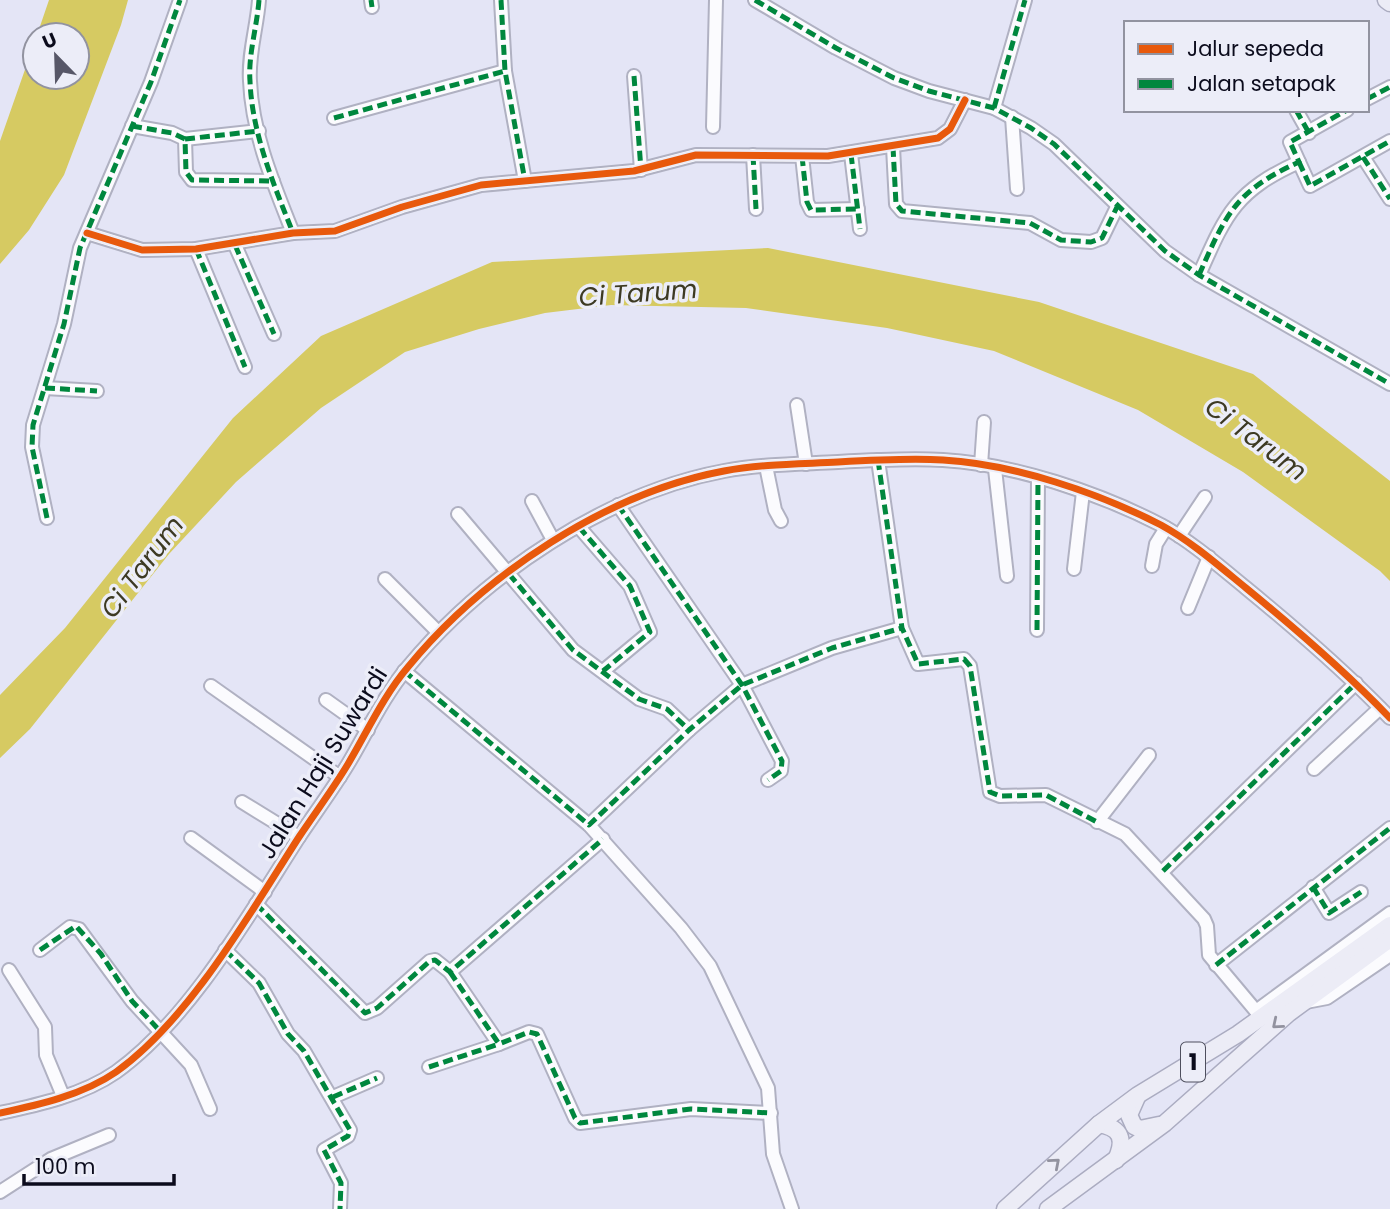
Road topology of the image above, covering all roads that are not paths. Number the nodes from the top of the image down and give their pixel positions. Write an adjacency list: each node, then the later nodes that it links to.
1 (180, 0): 17 (street)
2 (259, 0): 19 (street)
3 (501, 0): 7 (street)
4 (716, 0): 18 (street)
5 (755, 0): 11 (street)
6 (1025, 0): 12 (street)
7 (505, 71): 16 (street); 31 (street)
8 (634, 76): 29 (street)
9 (1390, 87): 10 (street)
10 (1369, 98)
11 (965, 100): 12 (street); 23 (street)
12 (994, 108): 15 (street)
13 (1297, 112): 20 (street)
14 (1344, 112): 20 (street)
15 (1012, 117): 32 (street); 34 (street)
16 (334, 118)
17 (132, 126): 21 (street); 38 (street)
18 (713, 127)
19 (259, 131): 21 (street); 30 (street)
20 (1309, 133): 28 (street)
21 (185, 139): 30 (street)
22 (1390, 141): 27 (street)
23 (893, 147): 24 (street); 34 (street)
24 (851, 154): 26 (street); 36 (street)
25 (753, 155): 26 (street); 29 (street); 35 (street)
26 (802, 156): 36 (street)
27 (1363, 157): 28 (street); 33 (street)
28 (1299, 162): 42 (street)
29 (641, 170): 31 (street)
30 (273, 181): 39 (street)
31 (525, 181): 39 (street)
32 (1017, 189)
33 (1390, 199)
34 (1117, 207): 42 (street)
35 (756, 209)
36 (858, 209): 37 (street)
37 (860, 229)
38 (87, 233): 41 (street); 46 (street)
39 (293, 233): 40 (street)
40 (235, 244): 41 (street); 43 (street)
41 (196, 250): 44 (street)
42 (1199, 275): 45 (street)
43 (274, 334)
44 (245, 367)
45 (1390, 384)
46 (45, 388): 47 (street); 61 (street)
47 (97, 391)
48 (797, 405): 51 (street)
49 (984, 422): 53 (street)
50 (878, 460): 51 (street, Jalan Haji Suwardi); 53 (street, Jalan Haji Suwardi); 74 (street)
51 (806, 464): 52 (street, Jalan Haji Suwardi)
52 (766, 466): 59 (street, Jalan Haji Suwardi); 62 (street)
53 (981, 466): 54 (street, Jalan Haji Suwardi)
54 (995, 469): 55 (street, Jalan Haji Suwardi); 71 (street)
55 (1038, 478): 56 (street, Jalan Haji Suwardi); 75 (street)
56 (1083, 492): 64 (street, Jalan Haji Suwardi); 69 (street)
57 (1205, 497): 65 (street)
58 (532, 501): 66 (street)
59 (618, 505): 63 (street, Jalan Haji Suwardi); 80 (street)
60 (458, 514): 70 (street)
61 (47, 517)
62 (781, 521)
63 (579, 527): 66 (street, Jalan Haji Suwardi); 78 (street)
64 (1166, 528): 65 (street, Jalan Haji Suwardi); 68 (street)
65 (1179, 536): 67 (street, Jalan Haji Suwardi)
66 (553, 540): 70 (street, Jalan Haji Suwardi)
67 (1209, 557): 73 (street); 79 (street, Jalan Haji Suwardi)
68 (1152, 566)
69 (1074, 569)
70 (509, 574): 76 (street, Jalan Haji Suwardi); 78 (street)
71 (1007, 576)
72 (386, 579): 76 (street)
73 (1188, 608)
74 (902, 628): 80 (street); 92 (street)
75 (1037, 630)
76 (438, 632): 77 (street, Jalan Haji Suwardi)
77 (404, 671): 85 (street, Jalan Haji Suwardi); 93 (street)
78 (603, 671): 86 (street)
79 (1356, 683): 83 (street, Jalan Haji Suwardi); 98 (street)
80 (742, 685): 86 (street); 90 (street)
81 (211, 686): 89 (street)
82 (326, 700): 85 (street)
83 (1380, 708): 84 (street, Jalan Haji Suwardi); 88 (street)
84 (1390, 718)
85 (368, 730): 89 (street, Jalan Haji Suwardi)
86 (689, 730): 93 (street)
87 (1149, 755): 92 (street)
88 (1314, 769)
89 (340, 777): 95 (street, Jalan Haji Suwardi)
90 (768, 780)
91 (242, 802): 95 (street)
92 (1097, 821): 98 (street)
93 (589, 825): 97 (street)
94 (1390, 828): 99 (street)
95 (299, 837): 100 (street, Jalan Haji Suwardi)
96 (191, 838): 100 (street)
97 (603, 839): 111 (street); 123 (street)
98 (1163, 871): 109 (street)
99 (1313, 887): 101 (street); 109 (street)
100 (265, 892): 102 (street, Jalan Haji Suwardi)
101 (1361, 892)
102 (256, 904): 107 (street, Jalan Haji Suwardi); 111 (street)
103 (1390, 913): 113 (street)
104 (1390, 925): 113 (main road, 1)
105 (1390, 939): 112 (main road, 1)
106 (40, 950): 114 (street)
107 (225, 950): 114 (street, Jalan Haji Suwardi); 120 (street)
108 (1390, 955): 112 (street)
109 (1216, 965): 113 (street)
110 (9, 970): 119 (street)
111 (450, 972): 115 (street)
112 (1302, 1003): 124 (main road, 1, one-way to 124)
113 (1258, 1014): 118 (main road, 1)
114 (160, 1031): 119 (street, Jalan Haji Suwardi); 121 (street)
115 (499, 1044): 116 (street); 123 (street)
116 (429, 1067)
117 (377, 1078): 120 (street)
118 (1138, 1094): 124 (main road); 125 (main road, 1)
119 (63, 1096): 122 (street, Jalan Haji Suwardi)
120 (332, 1097): 129 (street)
121 (210, 1109)
122 (0, 1113)
123 (771, 1113): 130 (street)
124 (1165, 1123): 127 (main road, 1)
125 (1099, 1124): 127 (main road); 131 (main road, 1, one-way to 125)
126 (109, 1135): 128 (street)
127 (1116, 1160): 132 (main road, 1)
128 (0, 1192)
129 (340, 1209)
130 (792, 1209)
131 (1005, 1209)
132 (1048, 1209)

